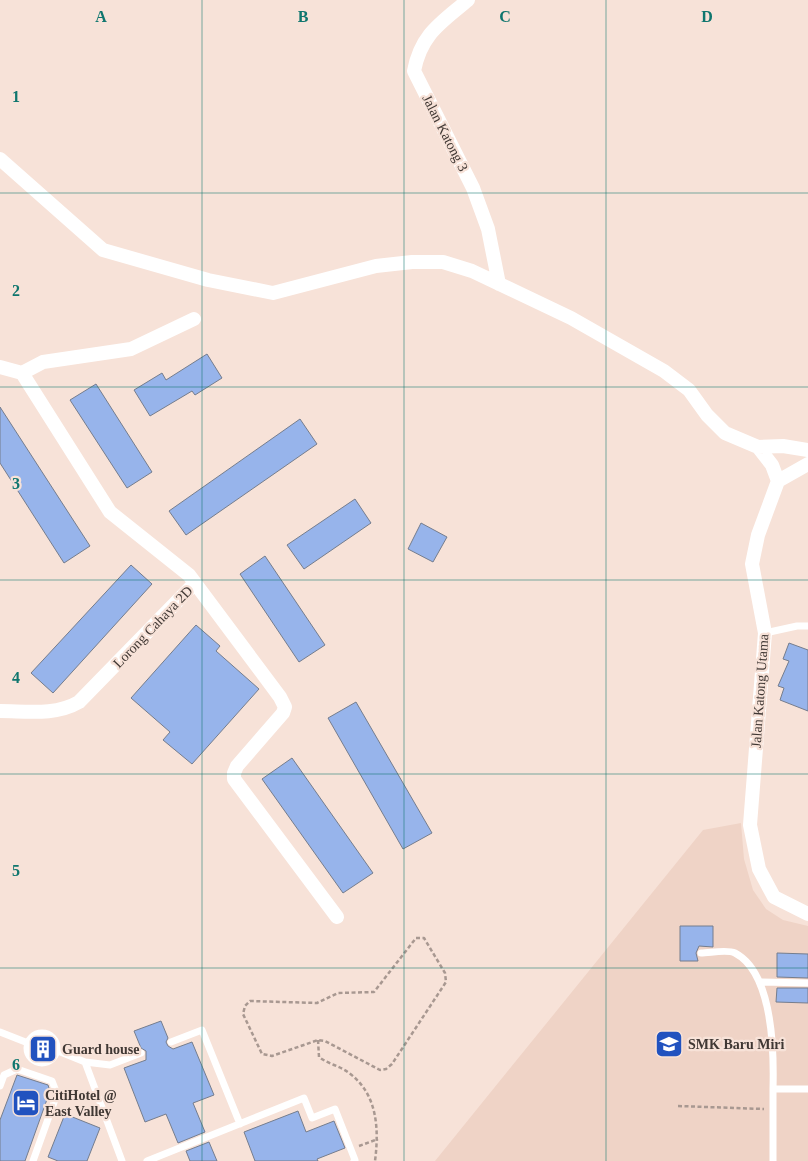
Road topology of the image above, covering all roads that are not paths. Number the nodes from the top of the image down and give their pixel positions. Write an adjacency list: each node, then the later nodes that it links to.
1 (468, 0): 3 (street, Jalan Katong 3)
2 (0, 159): 3 (street)
3 (499, 284): 7 (street)
4 (194, 319): 6 (street)
5 (0, 367): 6 (street)
6 (22, 373): 11 (street, Lorong Cahaya 2D)
7 (758, 447): 8 (street); 10 (street)
8 (808, 450)
9 (808, 464): 10 (street)
10 (778, 481): 13 (street, Jalan Katong Utama)
11 (195, 583): 14 (street, Lorong Cahaya 2D); 16 (street)
12 (808, 626): 13 (lane)
13 (765, 633): 15 (street, Jalan Katong Utama)
14 (0, 711)
15 (808, 914)
16 (337, 917)
17 (701, 953): 18 (lane)
18 (760, 982): 19 (lane); 27 (lane)
19 (808, 983)
20 (0, 1032): 21 (lane)
21 (28, 1042): 23 (lane); 23 (lane)
22 (171, 1042): 29 (lane)
23 (58, 1051): 25 (lane)
24 (141, 1053): 25 (lane)
25 (85, 1062): 31 (lane)
26 (0, 1086): 30 (lane)
27 (773, 1089): 28 (lane); 34 (lane)
28 (808, 1089)
29 (240, 1124): 32 (lane); 33 (lane)
30 (33, 1161)
31 (122, 1161)
32 (147, 1161)
33 (354, 1161)
34 (773, 1161)

